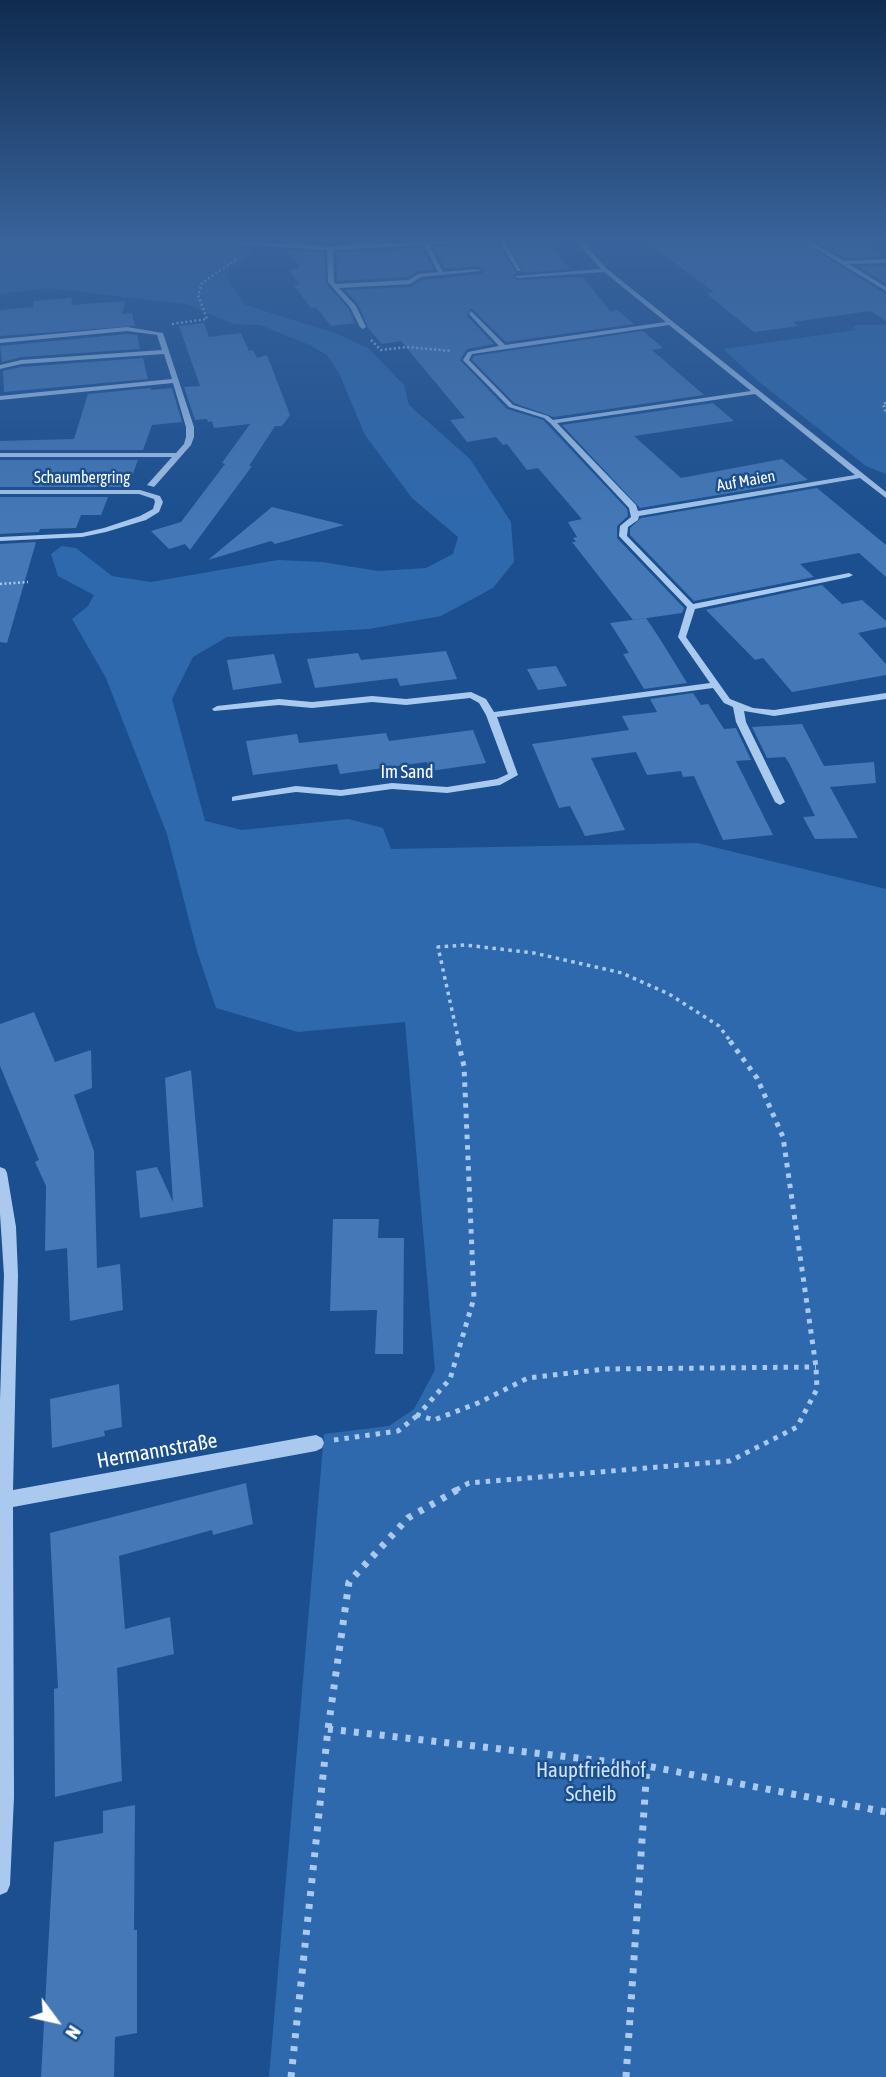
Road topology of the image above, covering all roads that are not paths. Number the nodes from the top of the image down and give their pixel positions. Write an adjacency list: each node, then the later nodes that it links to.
1 (36, 338): 6 (street, Schaumbergring)
2 (162, 338): 8 (street, Schaumbergring)
3 (494, 338): 7 (street)
4 (566, 338): 7 (street)
5 (689, 338): 11 (street)
6 (0, 341)
7 (503, 347): 14 (street)
8 (166, 352): 9 (street); 10 (street, Schaumbergring)
9 (0, 366)
10 (176, 382): 12 (street); 16 (street, Schaumbergring)
11 (756, 392): 14 (street); 17 (street)
12 (0, 398): 13 (street)
13 (0, 407)
14 (552, 422): 22 (street)
15 (0, 455): 16 (street, Schaumbergring)
16 (178, 455): 18 (street, Schaumbergring)
17 (861, 476): 21 (street); 22 (street, Auf Maien)
18 (151, 485)
19 (0, 492): 20 (street, Schaumbergring)
20 (141, 492): 23 (street, Schaumbergring)
21 (886, 496)
22 (636, 514): 25 (street)
23 (0, 539)
24 (849, 575): 25 (street)
25 (691, 607): 26 (street)
26 (714, 685): 28 (street); 30 (street)
27 (886, 695): 28 (street)
28 (738, 707): 32 (street)
29 (217, 709): 30 (street)
30 (491, 715): 31 (street, Im Sand)
31 (236, 799)
32 (780, 802)
33 (0, 1173): 35 (street)
34 (316, 1443): 35 (street, Hermannstraße)
35 (5, 1500): 36 (street)
36 (0, 1885)

